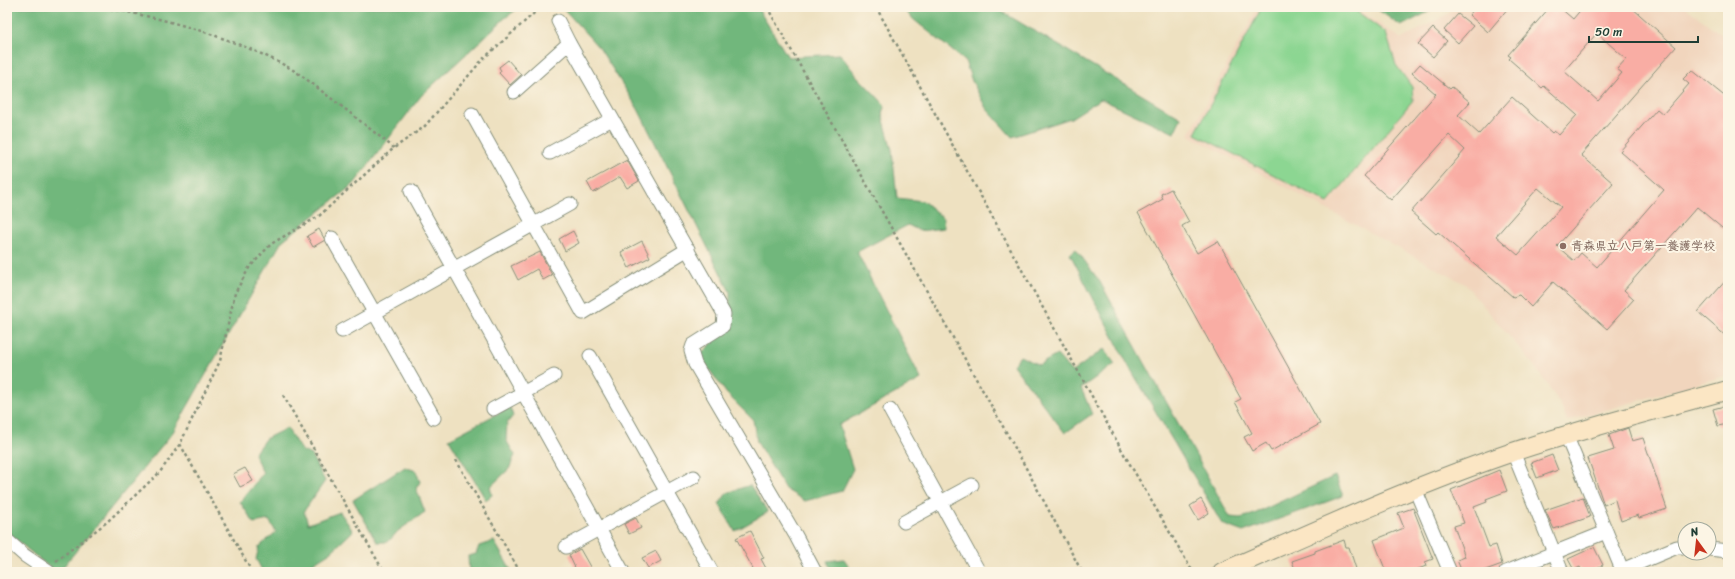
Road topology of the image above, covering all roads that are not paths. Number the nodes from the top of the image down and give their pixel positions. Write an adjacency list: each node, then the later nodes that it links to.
1 (558, 21): 2 (street)
2 (569, 43): 3 (street); 5 (street)
3 (514, 92)
4 (472, 114): 9 (street)
5 (612, 119): 6 (street); 11 (street)
6 (550, 153)
7 (411, 191): 12 (street)
8 (570, 204): 9 (street)
9 (532, 225): 11 (street); 12 (street)
10 (332, 238): 13 (street)
11 (688, 249): 42 (street)
12 (455, 269): 13 (street); 18 (street)
13 (375, 313): 14 (street); 21 (street)
14 (342, 331)
15 (590, 356): 27 (street)
16 (554, 376): 18 (street)
17 (1728, 390): 22 (street)
18 (524, 392): 19 (street); 30 (street)
19 (494, 409)
20 (890, 410): 28 (street)
21 (434, 418)
22 (1566, 435): 23 (street); 31 (street)
23 (1513, 452): 26 (street); 37 (street)
24 (694, 477): 27 (street)
25 (972, 485): 28 (street)
26 (1415, 489): 44 (street); 45 (street)
27 (667, 492): 30 (street); 41 (street)
28 (940, 502): 29 (street); 43 (street)
29 (904, 522)
30 (598, 530): 33 (street); 40 (street)
31 (1606, 532): 37 (street); 39 (street)
32 (7, 540): 38 (street)
33 (566, 547)
34 (1677, 547): 39 (street)
35 (1717, 550): 36 (street)
36 (1728, 551)
37 (1553, 553): 46 (street); 47 (street)
38 (47, 571)
39 (1623, 571)
40 (623, 572)
41 (712, 572)
42 (816, 572)
43 (979, 572)
44 (1222, 572)
45 (1450, 572)
46 (1506, 572)
47 (1562, 572)

